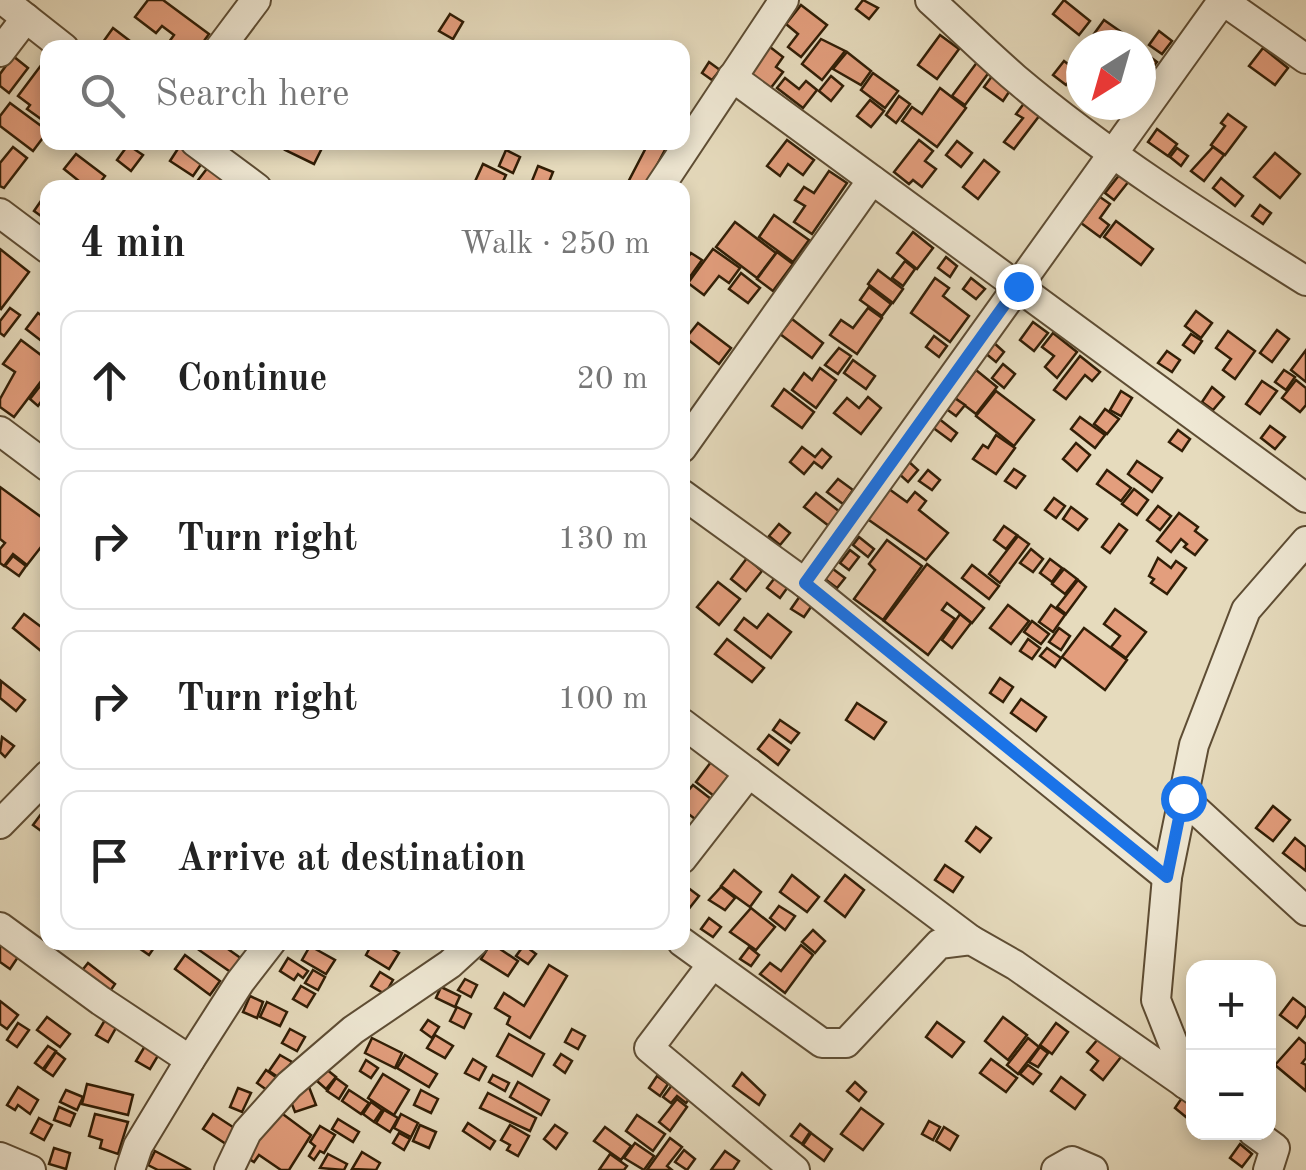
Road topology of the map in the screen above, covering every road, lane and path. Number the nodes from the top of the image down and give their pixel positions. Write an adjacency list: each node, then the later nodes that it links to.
1 (3, 0): 6 (street)
2 (256, 0): 8 (street)
3 (784, 0): 11 (street)
4 (930, 0): 15 (street)
5 (1223, 0): 10 (street); 15 (street)
6 (26, 18): 7 (street); 9 (street)
7 (54, 40)
8 (226, 40)
9 (0, 52)
10 (1306, 59)
11 (732, 78): 12 (street); 18 (street)
12 (690, 141)
13 (206, 150): 16 (street)
14 (684, 150): 17 (street)
15 (1113, 153): 21 (street); 22 (street)
16 (246, 180)
17 (664, 180)
18 (872, 180): 22 (street); 24 (street)
19 (0, 213): 20 (street)
20 (40, 243)
21 (1306, 281)
22 (1018, 286): 26 (street); 29 (street)
23 (0, 432): 25 (street)
24 (690, 437)
25 (40, 461)
26 (1306, 498)
27 (690, 500): 29 (street)
28 (1306, 541): 33 (street)
29 (805, 583): 36 (street)
30 (690, 729): 31 (street)
31 (749, 773): 35 (street); 39 (street)
32 (40, 783): 34 (street)
33 (1183, 798): 36 (street); 37 (street)
34 (0, 824)
35 (690, 849)
36 (1167, 877): 45 (street)
37 (1306, 910)
38 (0, 927): 44 (street)
39 (971, 940): 43 (street); 46 (street)
40 (690, 949): 43 (street)
41 (265, 950): 44 (street)
42 (465, 950): 51 (street)
43 (711, 966): 52 (street)
44 (190, 1060): 50 (street)
45 (1186, 1077)
46 (1186, 1084)
47 (1264, 1140): 55 (street)
48 (0, 1158): 49 (street)
49 (31, 1170)
50 (130, 1170)
51 (229, 1170)
52 (795, 1170)
53 (1056, 1170): 54 (street)
54 (1092, 1170)
55 (1268, 1170)

